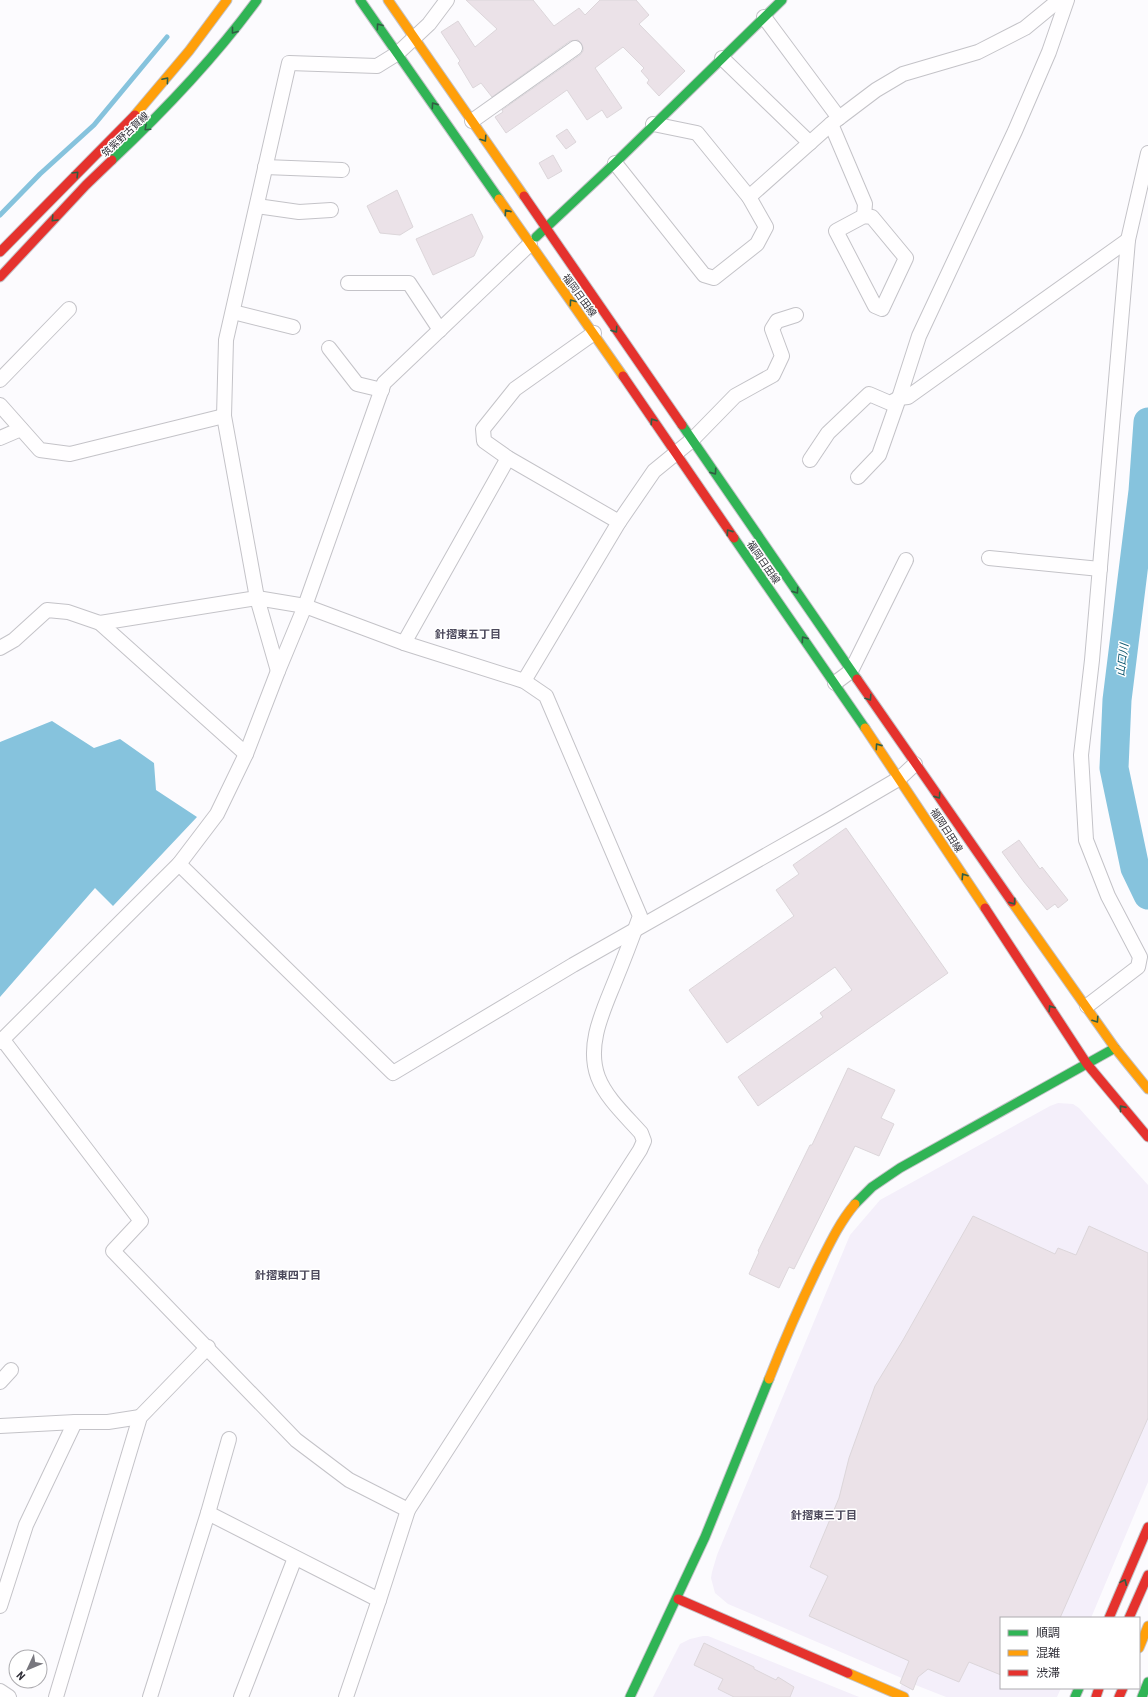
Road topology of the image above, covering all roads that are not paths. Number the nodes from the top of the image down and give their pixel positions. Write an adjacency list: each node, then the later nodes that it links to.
1 (227, 0): 29 (main road, 筑紫野古賀線, one-way to 1)
2 (258, 0): 30 (main road, 筑紫野古賀線, one-way to 30)
3 (360, 0): 12 (main road, 福岡日田線, one-way to 3)
4 (388, 0): 10 (main road, 福岡日田線)
5 (447, 0): 10 (street)
6 (782, 0): 9 (main road)
7 (1060, 0): 15 (street)
8 (1067, 0): 41 (street)
9 (764, 17): 13 (main road); 15 (street)
10 (415, 37): 12 (street); 14 (main road, 福岡日田線)
11 (575, 48): 14 (street)
12 (398, 53): 20 (street); 28 (main road, 福岡日田線, one-way to 12)
13 (722, 58): 16 (main road); 17 (street)
14 (472, 121): 26 (main road, 福岡日田線, one-way to 26)
15 (835, 121): 17 (street); 25 (street)
16 (653, 124): 19 (main road); 22 (street)
17 (810, 143): 22 (street)
18 (1148, 153): 27 (street)
19 (615, 163): 22 (street); 26 (main road)
20 (265, 167): 21 (street); 23 (street)
21 (342, 170)
22 (749, 197)
23 (257, 206): 24 (street); 33 (street)
24 (331, 210)
25 (864, 216): 25 (street)
26 (545, 229): 28 (main road); 46 (main road, 福岡日田線, one-way to 46)
27 (1128, 240): 41 (street); 54 (street)
28 (530, 244): 36 (street); 37 (main road, 福岡日田線, one-way to 28)
29 (0, 252)
30 (0, 277)
31 (348, 283): 36 (street)
32 (69, 309): 39 (street)
33 (233, 312): 35 (street); 43 (street)
34 (796, 315): 46 (street)
35 (293, 327)
36 (440, 330): 40 (street)
37 (594, 333): 47 (main road, 福岡日田線, one-way to 37); 48 (street)
38 (329, 348): 40 (street)
39 (0, 380)
40 (382, 390): 56 (street)
41 (899, 398): 49 (street); 50 (street)
42 (0, 405): 44 (street)
43 (224, 416): 44 (street); 55 (street)
44 (21, 429): 45 (street)
45 (0, 438)
46 (692, 440): 47 (street); 61 (main road, 福岡日田線, one-way to 61)
47 (675, 453): 51 (street); 63 (main road, 福岡日田線, one-way to 47)
48 (508, 458): 51 (street); 58 (street)
49 (810, 460)
50 (858, 477)
51 (619, 522): 62 (street)
52 (989, 558): 54 (street)
53 (906, 560): 61 (street)
54 (1100, 568): 69 (street)
55 (257, 598): 56 (street); 57 (street); 60 (street)
56 (306, 606): 58 (street); 60 (street)
57 (100, 623): 59 (street); 64 (street)
58 (404, 643): 62 (street)
59 (0, 648)
60 (278, 671): 64 (street)
61 (851, 671): 63 (street); 65 (main road, 福岡日田線, one-way to 65)
62 (524, 682): 68 (street)
63 (835, 683): 66 (main road, 福岡日田線, one-way to 63)
64 (246, 754): 67 (street)
65 (915, 764): 66 (street); 69 (main road, 福岡日田線, one-way to 69)
66 (900, 778): 68 (street); 72 (main road, 福岡日田線, one-way to 66)
67 (179, 864): 68 (street); 70 (street)
68 (635, 930): 82 (street)
69 (1087, 1006): 71 (main road, 福岡日田線, one-way to 71)
70 (1, 1041): 75 (street)
71 (1115, 1048): 72 (main road); 73 (main road, 福岡日田線)
72 (1087, 1064): 74 (main road, 福岡日田線, one-way to 72); 87 (main road)
73 (1148, 1089)
74 (1148, 1137)
75 (208, 1347): 78 (street); 82 (street)
76 (11, 1370): 77 (street)
77 (0, 1382)
78 (140, 1418): 79 (street); 97 (street)
79 (75, 1422): 80 (street); 89 (street)
80 (0, 1426)
81 (229, 1439): 83 (street)
82 (408, 1510): 88 (street)
83 (208, 1513): 85 (street); 98 (street)
84 (1148, 1527): 90 (main road, one-way to 84)
85 (295, 1558): 88 (street); 99 (street)
86 (1148, 1575): 91 (main road)
87 (678, 1599): 101 (main road); 102 (main road)
88 (379, 1600): 100 (street)
89 (0, 1606)
90 (1109, 1617)
91 (1129, 1617)
92 (1148, 1626): 93 (main road)
93 (1140, 1646)
94 (1148, 1682): 103 (main road)
95 (0, 1691): 96 (street)
96 (9, 1697)
97 (56, 1697)
98 (150, 1697)
99 (241, 1697)
100 (346, 1697)
101 (630, 1697)
102 (904, 1697)
103 (1142, 1697)

